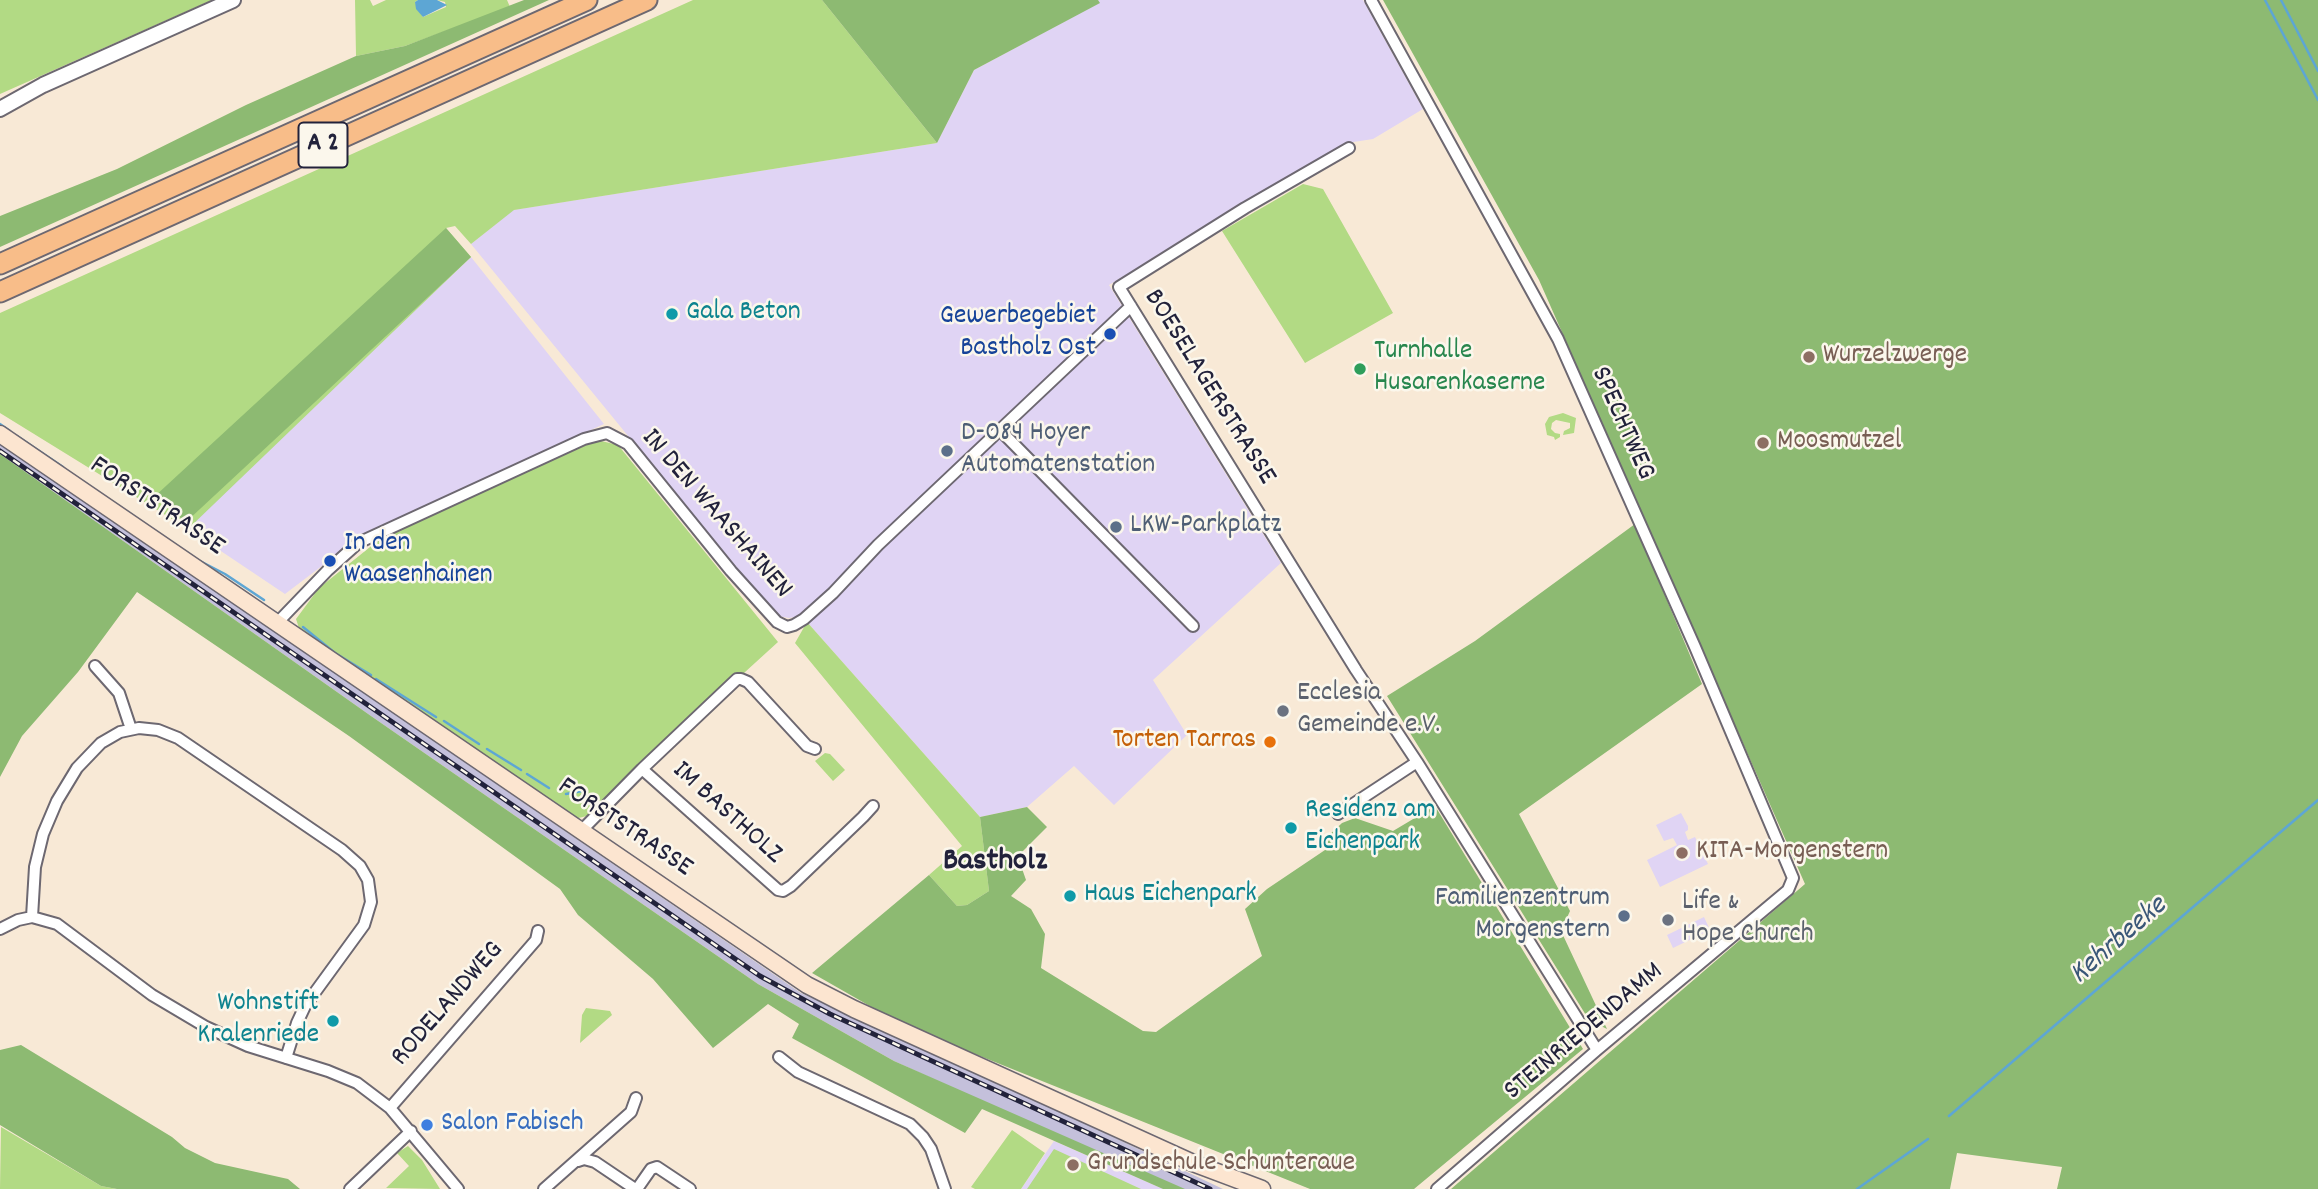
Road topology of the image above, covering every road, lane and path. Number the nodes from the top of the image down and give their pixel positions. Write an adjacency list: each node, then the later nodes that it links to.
1 (233, 0): 5 (street)
2 (587, 0): 7 (highway, A 2)
3 (646, 0): 8 (highway, A 2)
4 (1371, 0): 22 (street, SPECHTWEG)
5 (0, 109)
6 (1349, 148): 9 (street, BOESELAGERSTRASSE)
7 (0, 264)
8 (0, 292)
9 (1131, 306): 10 (street, IN DEN WAASHAINEN); 17 (street, BOESELAGERSTRASSE)
10 (999, 429): 12 (street, IN DEN WAASHAINEN); 13 (street)
11 (0, 434): 12 (main road, FORSTSTRASSE)
12 (278, 622): 21 (main road, FORSTSTRASSE)
13 (1193, 626)
14 (95, 666): 15 (street)
15 (131, 729): 23 (street); 28 (street)
16 (815, 749): 18 (street, IM BASTHOLZ)
17 (1417, 762): 20 (street); 26 (street, BOESELAGERSTRASSE)
18 (642, 769): 19 (street, IM BASTHOLZ); 21 (street, IM BASTHOLZ)
19 (873, 806)
20 (1338, 814)
21 (581, 831): 41 (main road, FORSTSTRASSE)
22 (1792, 883): 26 (street, STEINRIEDENDAMM)
23 (32, 917): 24 (street); 28 (street)
24 (0, 929)
25 (538, 930): 30 (street, RODELANDWEG)
26 (1597, 1050): 42 (street, STEINRIEDENDAMM)
27 (779, 1057): 40 (street)
28 (286, 1059): 30 (street)
29 (636, 1098): 32 (street)
30 (390, 1108): 31 (street)
31 (411, 1131): 35 (street); 36 (street)
32 (601, 1138): 33 (street); 34 (street)
33 (578, 1161): 34 (street); 38 (street)
34 (566, 1171): 37 (street)
35 (455, 1187)
36 (350, 1189)
37 (544, 1189)
38 (636, 1189): 39 (street)
39 (690, 1189)
40 (945, 1189)
41 (1262, 1189)
42 (1437, 1189)

